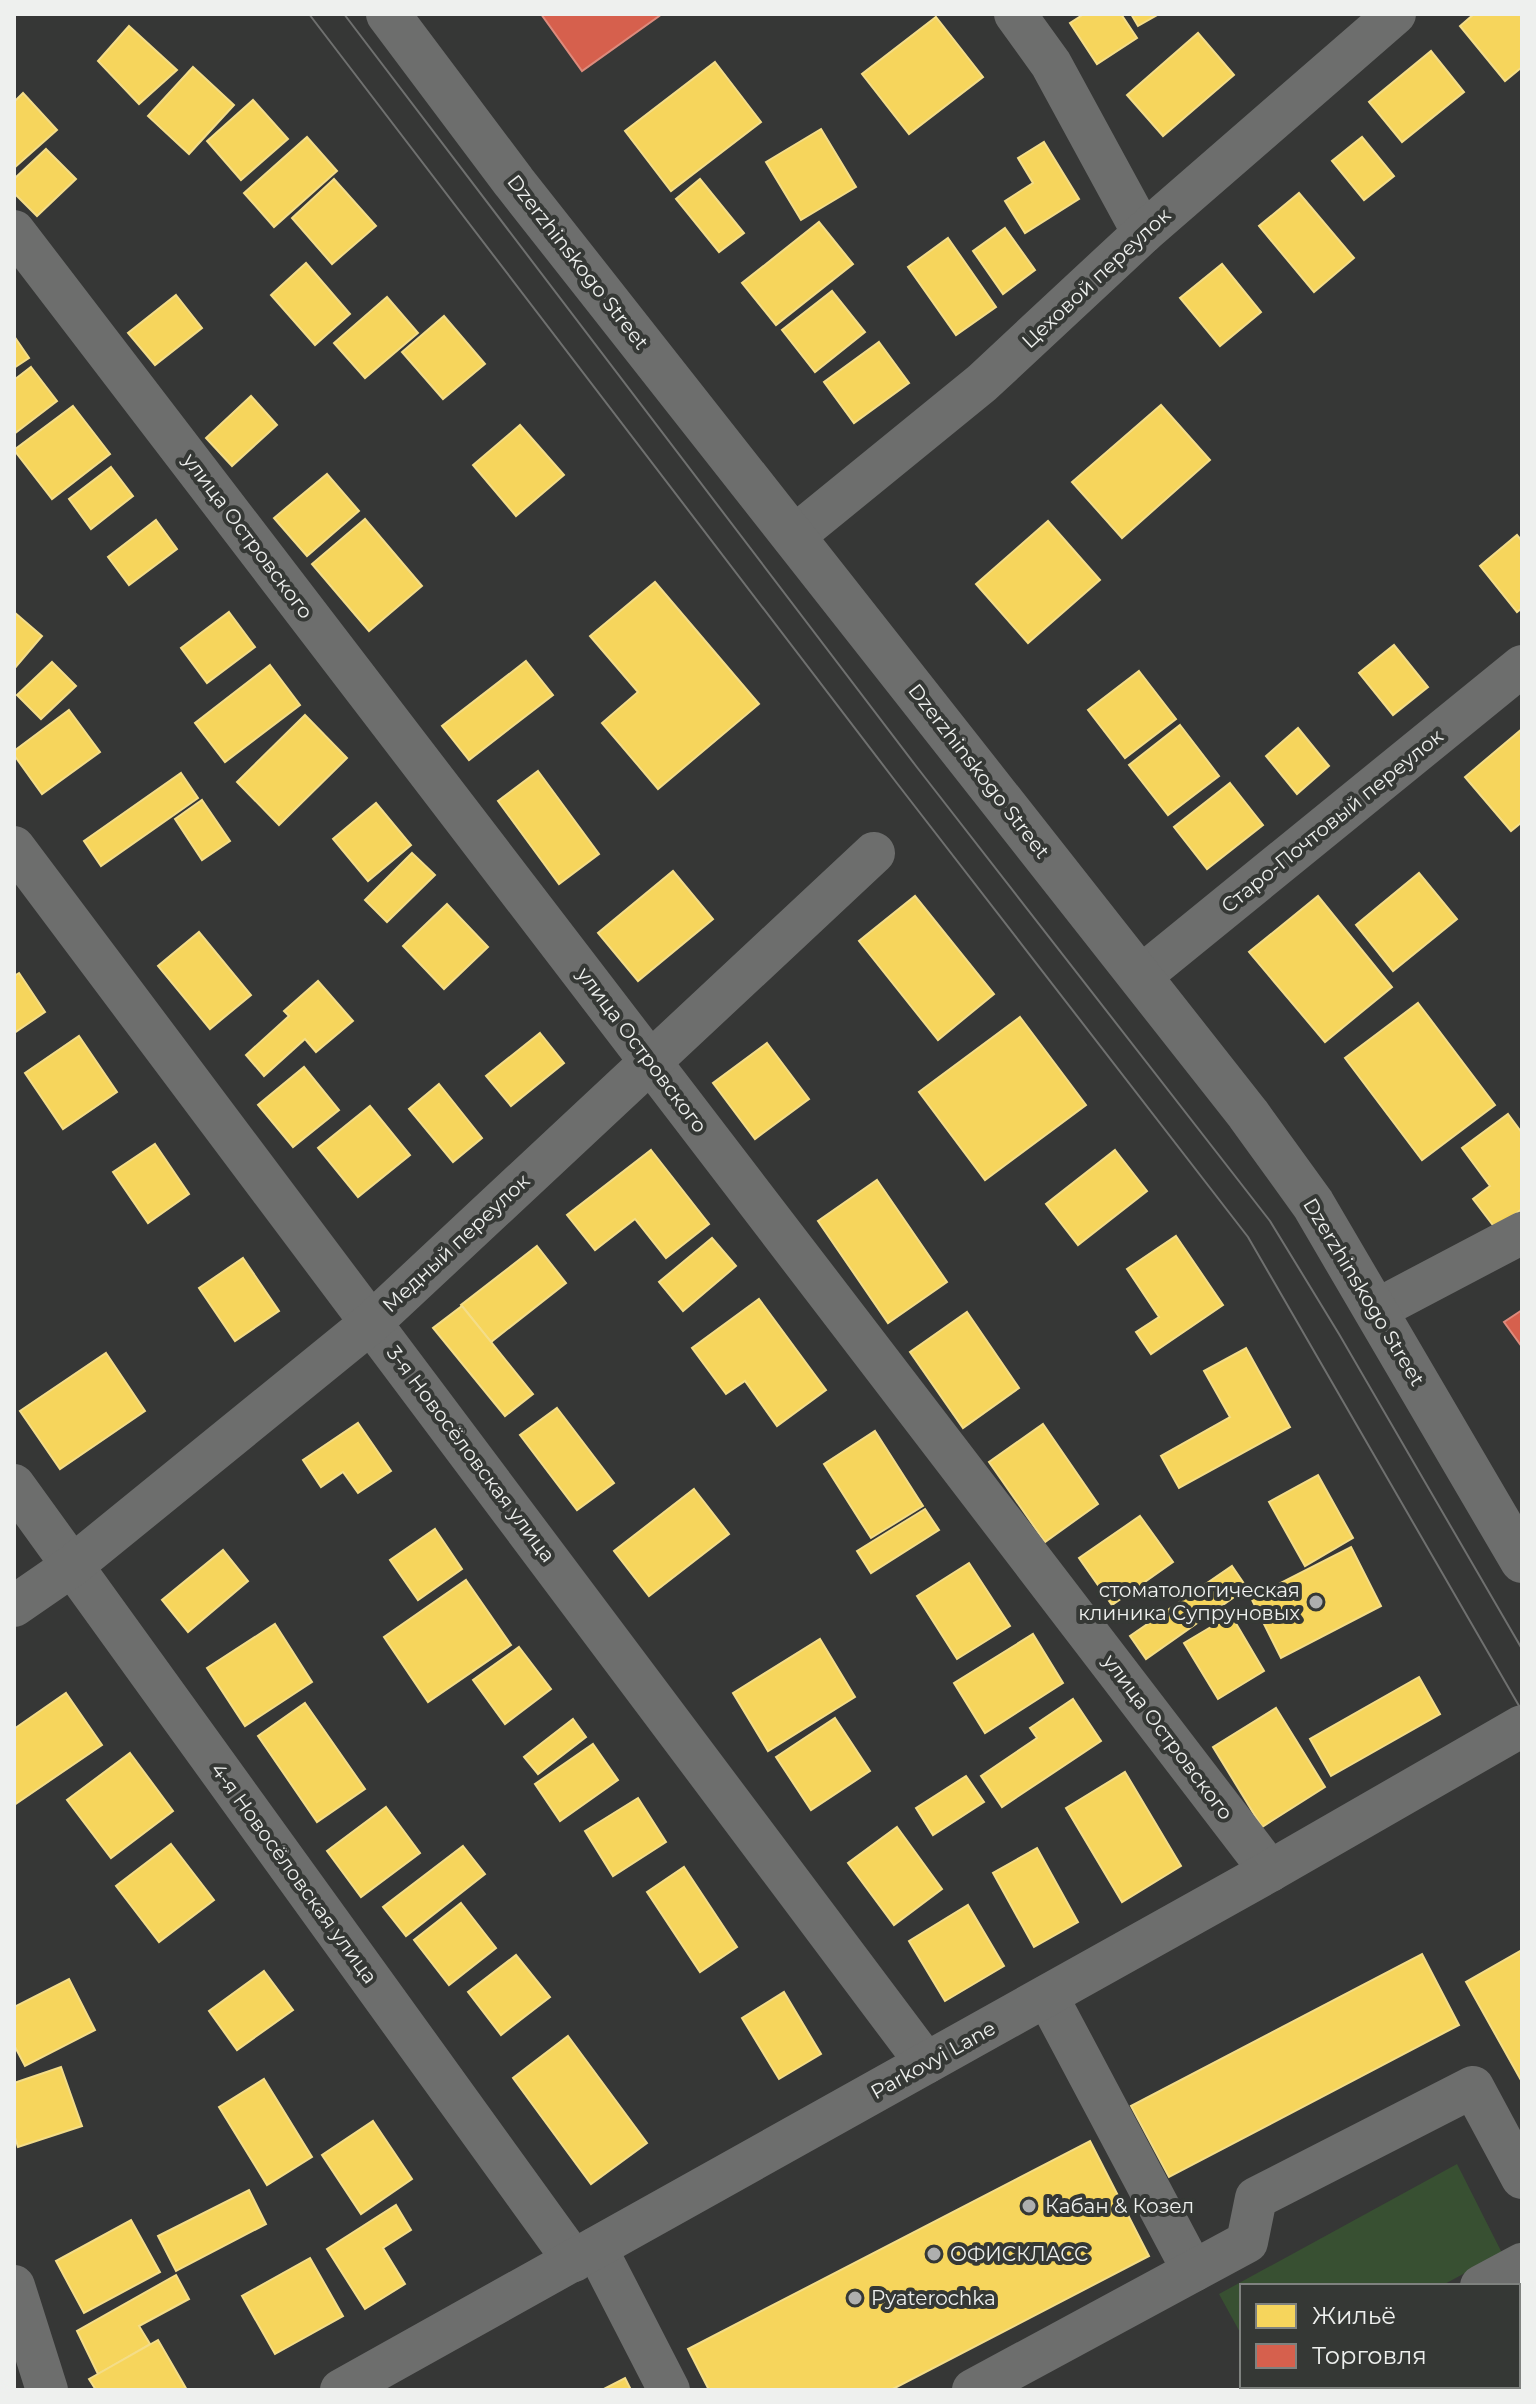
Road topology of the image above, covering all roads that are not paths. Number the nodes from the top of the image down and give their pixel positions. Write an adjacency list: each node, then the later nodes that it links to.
1 (388, 14): 6 (main road, Dzerzhinskogo Street)
2 (1015, 14): 5 (street)
3 (1395, 14): 5 (street, Цеховой переулок)
4 (14, 231): 11 (street, улица Островского)
5 (1143, 233): 6 (street, Цеховой переулок)
6 (793, 537): 10 (main road, Dzerzhinskogo Street)
7 (1522, 666): 10 (street, Старо-Почтовый переулок)
8 (14, 847): 14 (street, 3-я Новосёловская улица)
9 (874, 853): 11 (street, Медный переулок)
10 (1141, 976): 13 (main road, Dzerzhinskogo Street)
11 (650, 1061): 14 (street, Медный переулок); 20 (street, улица Островского)
12 (1522, 1233): 13 (street)
13 (1376, 1310): 16 (main road, Dzerzhinskogo Street)
14 (372, 1322): 17 (street, Медный переулок); 22 (street, 3-я Новосёловская улица)
15 (14, 1485): 17 (street, 4-я Новосёловская улица)
16 (1522, 1561)
17 (72, 1566): 18 (street, Медный переулок); 24 (street, 4-я Новосёловская улица)
18 (14, 1606)
19 (1522, 1726): 20 (street, Parkovyi Lane)
20 (1270, 1871): 21 (street, Parkovyi Lane)
21 (1047, 1996): 22 (street, Parkovyi Lane); 26 (street)
22 (926, 2063): 24 (street, Parkovyi Lane)
23 (1522, 2178): 26 (street)
24 (585, 2255): 30 (street, Parkovyi Lane); 31 (street, 4-я Новосёловская улица)
25 (1522, 2264): 27 (street)
26 (1193, 2271): 32 (street)
27 (1485, 2284)
28 (14, 2286): 29 (street)
29 (47, 2390)
30 (341, 2390)
31 (669, 2390)
32 (973, 2390)

